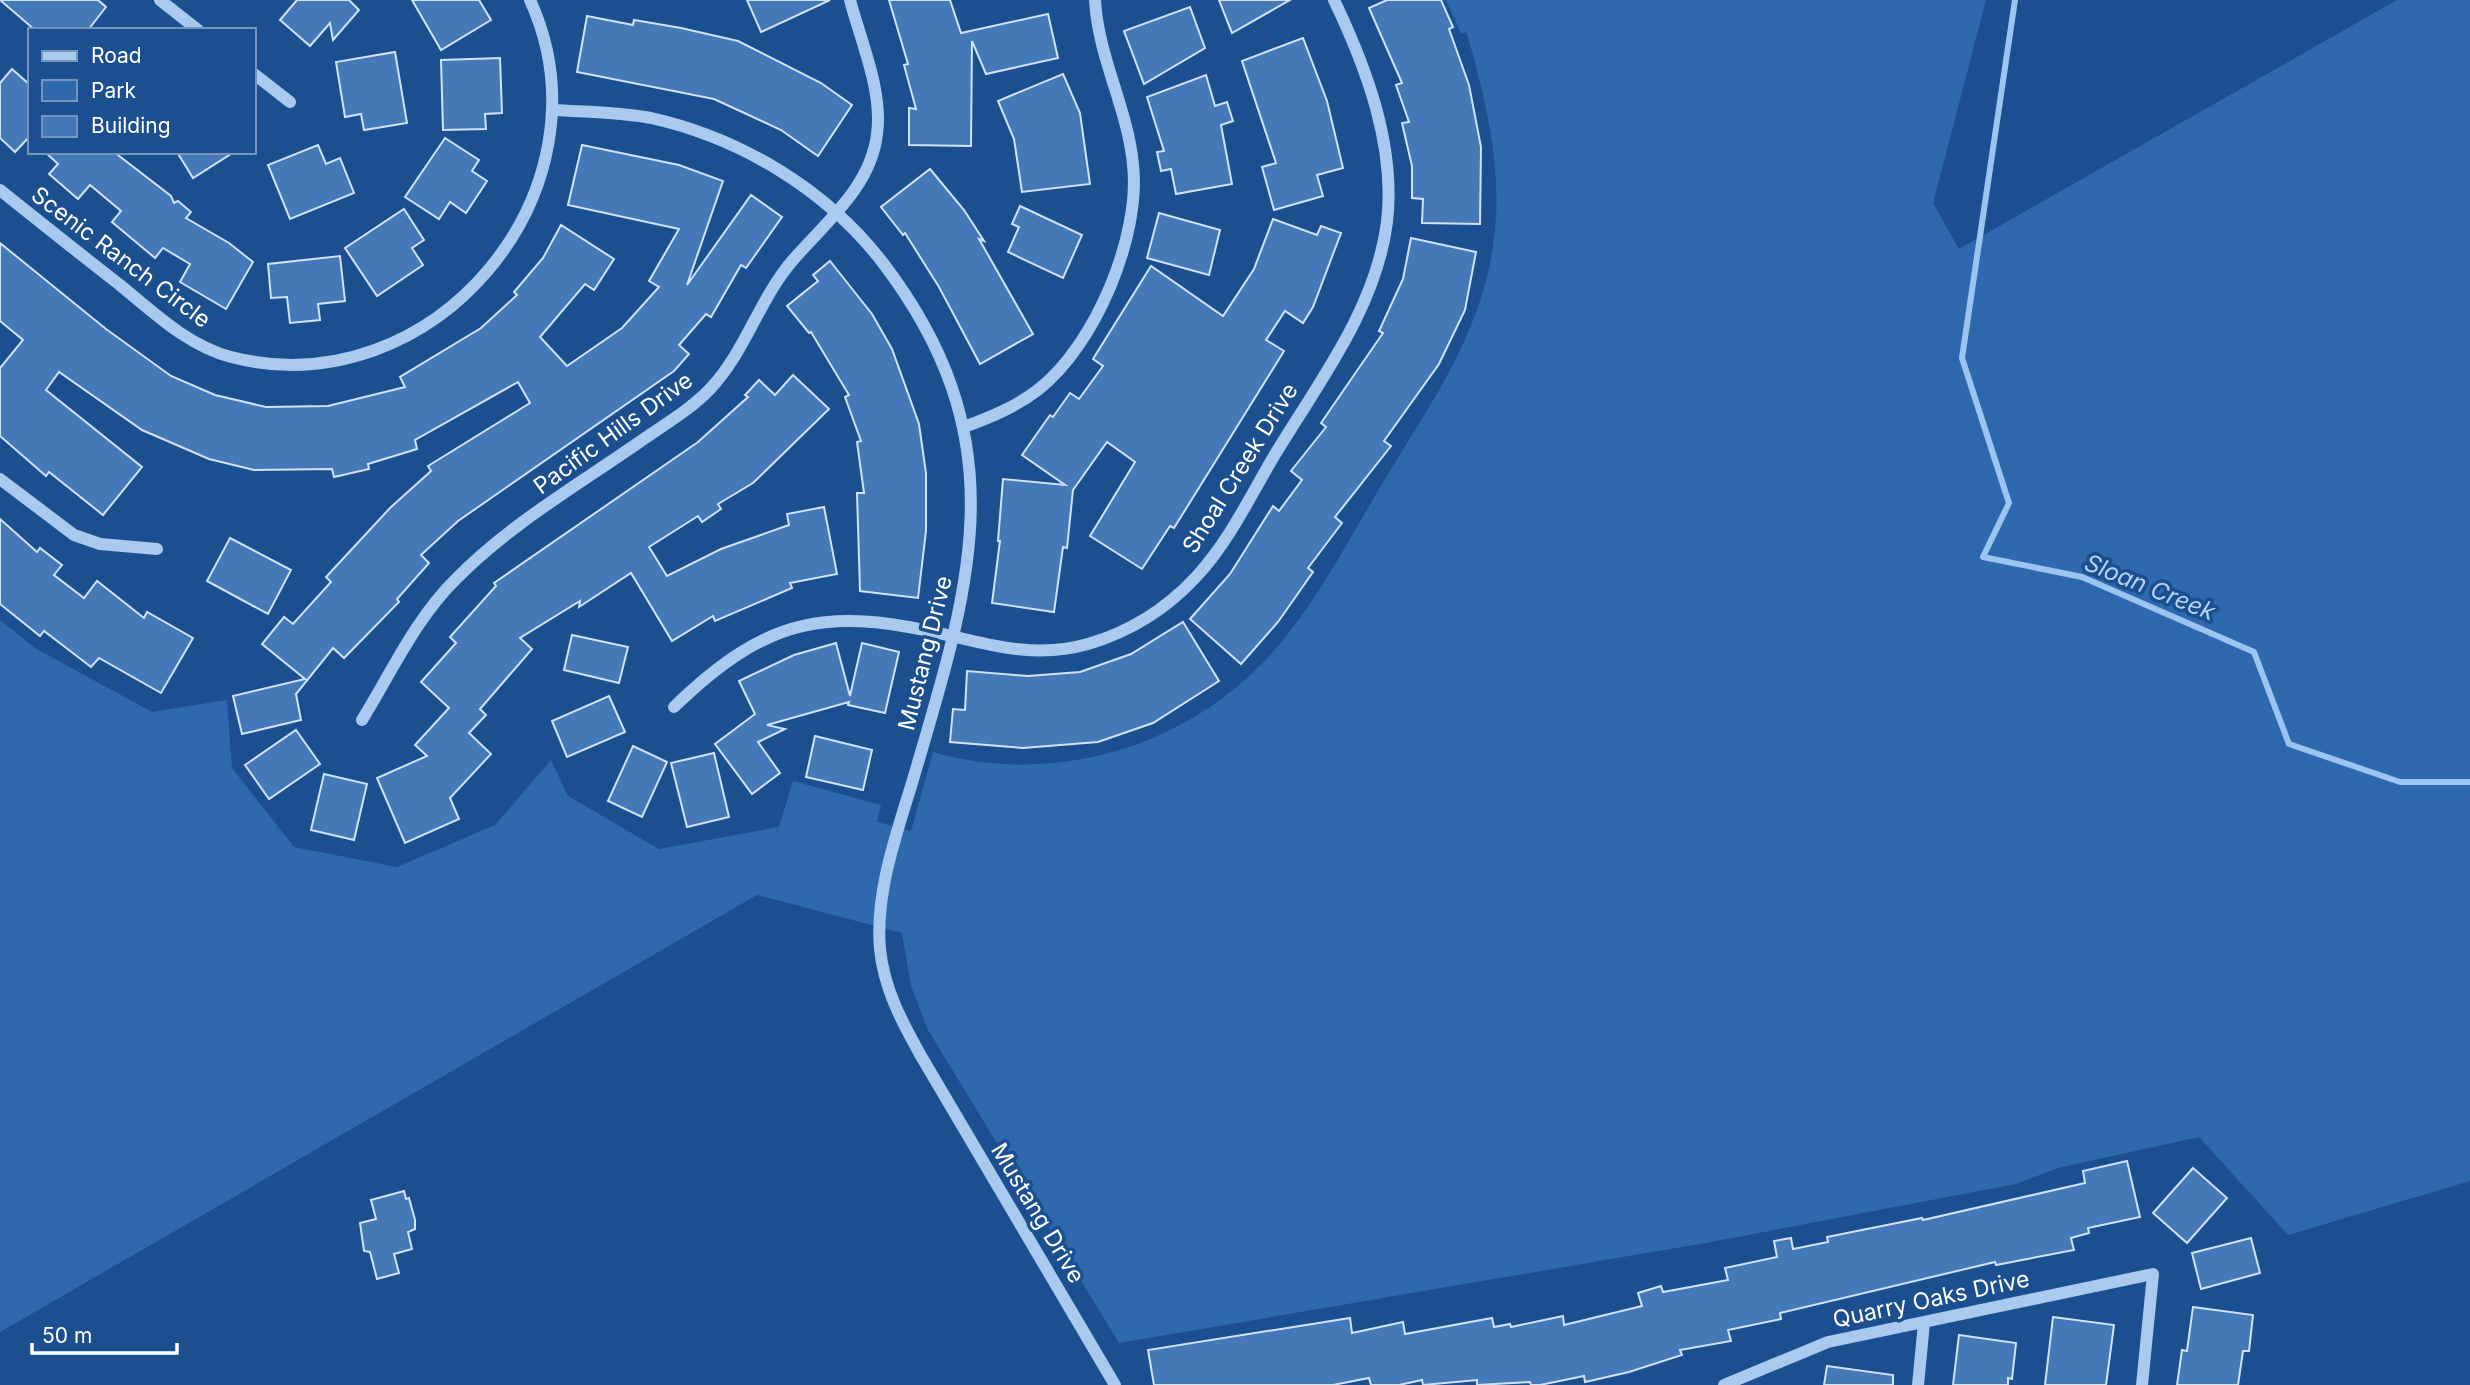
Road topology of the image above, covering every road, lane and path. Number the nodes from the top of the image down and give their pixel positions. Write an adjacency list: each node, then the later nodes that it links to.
1 (160, 0): 6 (street)
2 (530, 0): 9 (street, Scenic Ranch Circle)
3 (850, 0): 11 (street, Pacific Hills Drive)
4 (1095, 0): 12 (street)
5 (1334, 0): 15 (street, Shoal Creek Drive)
6 (195, 28)
7 (256, 76): 8 (street)
8 (289, 102)
9 (554, 110): 10 (street, Scenic Ranch Circle); 11 (street, Mustang Drive)
10 (0, 190)
11 (838, 212): 12 (street, Mustang Drive); 17 (street, Pacific Hills Drive)
12 (964, 428): 15 (street, Mustang Drive)
13 (0, 479): 14 (street)
14 (157, 549)
15 (955, 637): 16 (street, Shoal Creek Drive); 19 (street, Mustang Drive)
16 (674, 708)
17 (362, 720)
18 (1924, 1323): 20 (street, Quarry Oaks Drive); 21 (street); 22 (street, Quarry Oaks Drive)
19 (1115, 1385)
20 (1724, 1385)
21 (1919, 1385)
22 (2142, 1385)

